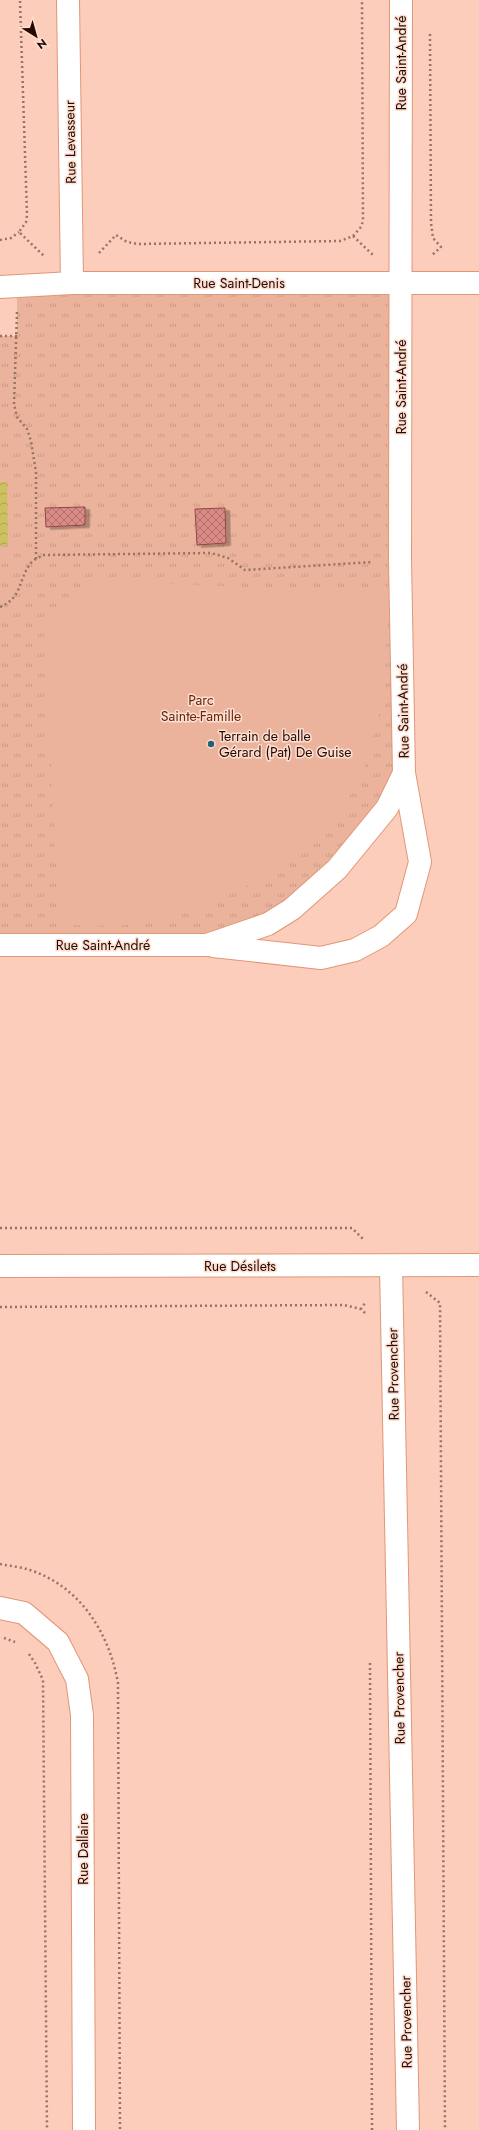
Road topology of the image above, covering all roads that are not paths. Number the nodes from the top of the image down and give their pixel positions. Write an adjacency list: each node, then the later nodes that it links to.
1 (68, 0): 3 (street, Rue Levasseur)
2 (401, 0): 4 (street, Rue Saint-André)
3 (72, 283): 4 (street, Rue Saint-Denis); 6 (street, Rue Saint-Denis)
4 (401, 283): 5 (street, Rue Saint-Denis); 7 (street, Rue Saint-André)
5 (479, 283)
6 (9, 286)
7 (404, 773): 9 (street, Rue Saint-André); 9 (street, Rue Saint-André)
8 (0, 945): 9 (street, Rue Saint-André)
9 (207, 945)
10 (479, 1265): 12 (street, Rue Désilets)
11 (0, 1266): 12 (street, Rue Désilets)
12 (391, 1266): 15 (street, Rue Provencher)
13 (0, 1608): 14 (street, Rue Dallaire)
14 (84, 2130)
15 (408, 2130)

